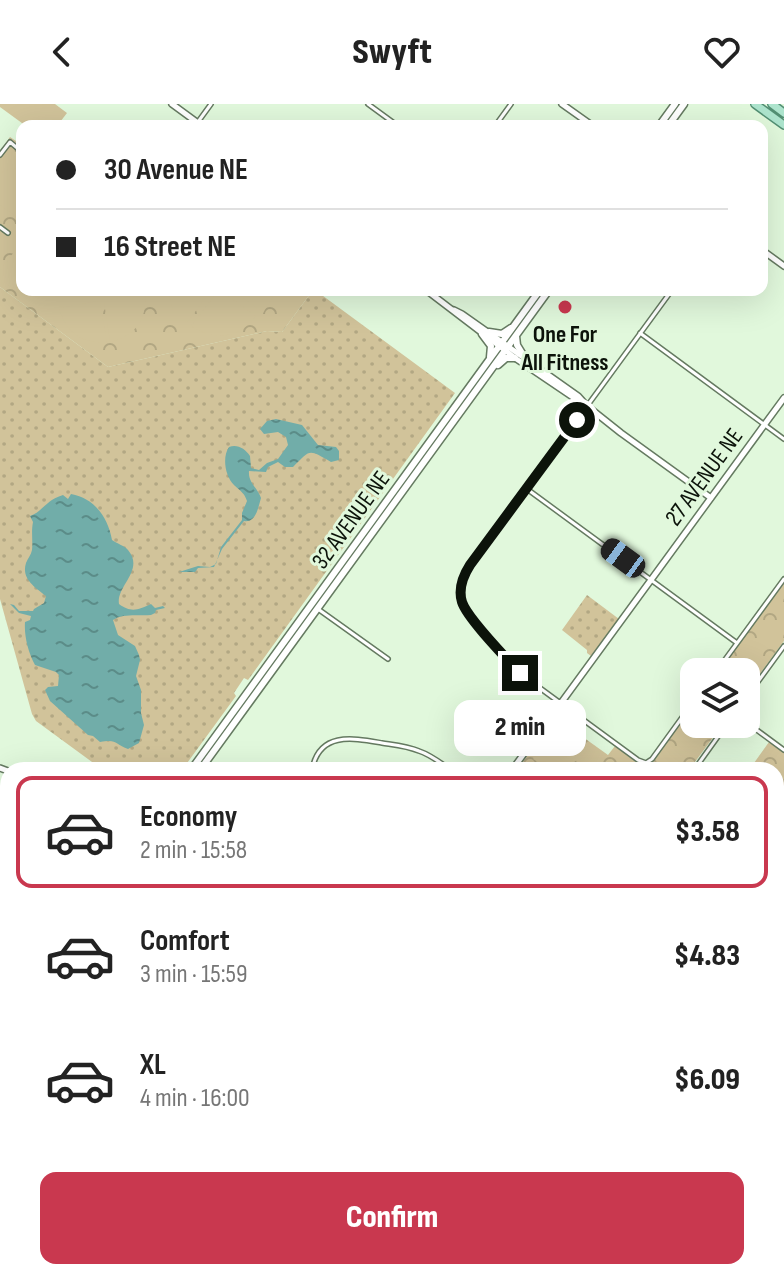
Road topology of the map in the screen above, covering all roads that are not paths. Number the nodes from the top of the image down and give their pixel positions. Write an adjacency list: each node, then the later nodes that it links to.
1 (172, 104): 8 (street)
2 (368, 104): 9 (street)
3 (562, 104): 10 (street)
4 (684, 104): 11 (main road)
5 (755, 104): 12 (main road)
6 (772, 104): 7 (main road)
7 (784, 113)
8 (192, 120)
9 (390, 120)
10 (585, 120)
11 (667, 120)
12 (784, 125)
13 (16, 146): 14 (street)
14 (0, 155)
15 (0, 227): 16 (street)
16 (8, 233)
17 (434, 296): 22 (street)
18 (536, 296): 21 (main road, 32 AVENUE NE)
19 (545, 296): 24 (main road, 32 AVENUE NE)
20 (668, 296): 23 (street)
21 (517, 323): 22 (main road); 25 (main road, 32 AVENUE NE)
22 (486, 333): 25 (street); 28 (main road)
23 (640, 333): 31 (street); 32 (street)
24 (516, 336): 25 (main road, 32 AVENUE NE); 27 (main road)
25 (504, 346): 26 (street); 27 (street); 28 (main road, 32 AVENUE NE); 29 (main road, 32 AVENUE NE)
26 (515, 358): 29 (main road); 31 (street)
27 (525, 358): 31 (street)
28 (490, 360): 38 (main road, 32 AVENUE NE)
29 (491, 369): 38 (main road, 32 AVENUE NE)
30 (784, 398): 32 (street, 27 AVENUE NE)
31 (587, 406): 34 (street); 35 (street)
32 (764, 425): 33 (street); 35 (street, 27 AVENUE NE)
33 (784, 439)
34 (527, 488): 37 (street); 44 (street)
35 (711, 498): 37 (street, 27 AVENUE NE)
36 (784, 579): 39 (street)
37 (652, 581): 39 (street); 44 (street, 27 AVENUE NE)
38 (315, 607): 42 (street); 49 (main road, 32 AVENUE NE); 50 (main road, 32 AVENUE NE)
39 (737, 643): 41 (street)
40 (784, 646): 43 (street)
41 (726, 658)
42 (388, 659)
43 (760, 679)
44 (560, 704): 53 (street, 27 AVENUE NE); 54 (street)
45 (680, 720): 55 (street)
46 (760, 732): 48 (street)
47 (717, 738): 56 (street)
48 (784, 750)
49 (197, 762)
50 (206, 762)
51 (315, 762): 52 (street)
52 (439, 762)
53 (518, 762)
54 (643, 762)
55 (648, 762)
56 (700, 762)

